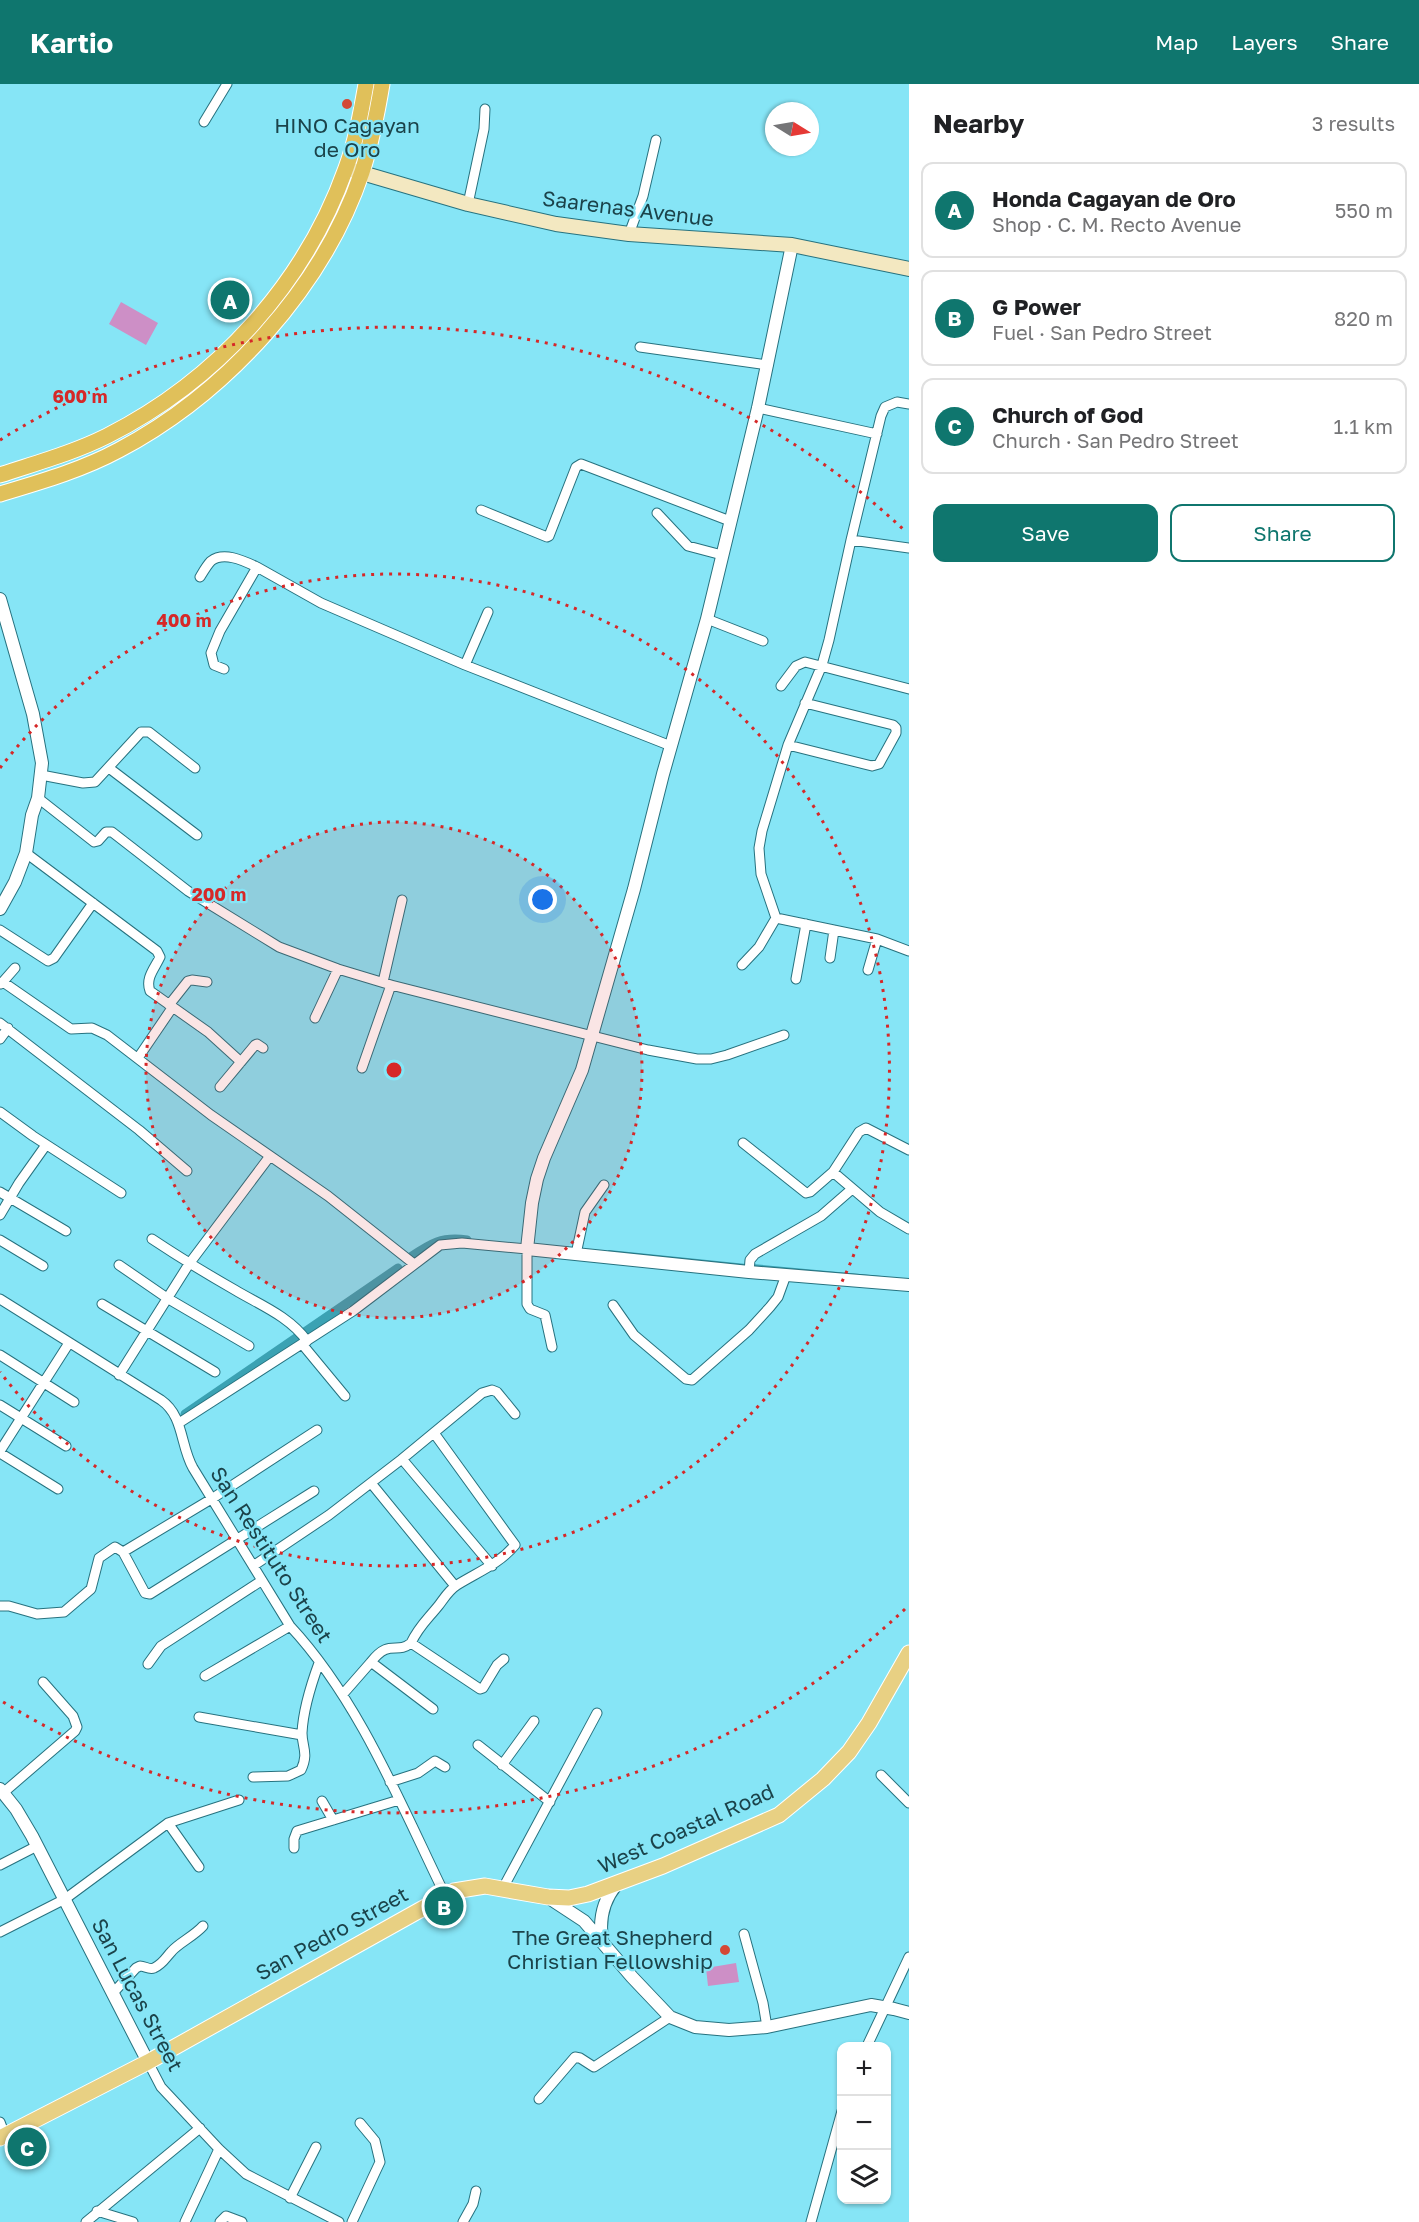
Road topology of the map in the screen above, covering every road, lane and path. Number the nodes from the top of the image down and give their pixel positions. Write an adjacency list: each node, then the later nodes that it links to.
1 (227, 84): 5 (street)
2 (366, 84): 7 (highway)
3 (382, 84): 8 (highway)
4 (485, 109): 9 (street)
5 (204, 122)
6 (656, 140): 10 (street)
7 (346, 168): 8 (main road, Saarenas Avenue); 18 (highway)
8 (362, 173): 9 (main road, Saarenas Avenue); 19 (highway)
9 (468, 204): 10 (main road, Saarenas Avenue)
10 (629, 234): 11 (main road, Saarenas Avenue)
11 (792, 245): 12 (main road, Saarenas Avenue); 14 (street)
12 (909, 269)
13 (640, 346): 14 (street)
14 (768, 365): 16 (street)
15 (909, 404): 17 (street)
16 (758, 408): 17 (street); 22 (street)
17 (878, 434): 23 (street)
18 (0, 475)
19 (0, 494)
20 (481, 510): 22 (street)
21 (657, 513): 25 (street)
22 (730, 521): 25 (street)
23 (850, 540): 24 (street); 32 (street)
24 (909, 548)
25 (722, 555): 30 (street)
26 (257, 567): 27 (street); 33 (street); 34 (street)
27 (200, 577)
28 (0, 599): 42 (street)
29 (488, 612): 33 (street)
30 (707, 619): 31 (street); 39 (street)
31 (763, 641)
32 (822, 665): 35 (street); 36 (street); 37 (street)
33 (465, 666): 39 (street)
34 (224, 669)
35 (781, 686)
36 (909, 689)
37 (805, 703): 38 (street); 38 (street)
38 (788, 745): 49 (street)
39 (671, 746): 68 (street)
40 (109, 768): 41 (street); 42 (street); 44 (street)
41 (195, 768)
42 (41, 775): 43 (street)
43 (38, 798): 45 (street); 58 (street)
44 (197, 835)
45 (26, 853): 47 (street); 48 (street)
46 (402, 900): 62 (street)
47 (93, 903): 51 (street); 64 (street)
48 (0, 909)
49 (776, 918): 50 (street); 56 (street)
50 (806, 924): 52 (street); 60 (street)
51 (0, 930)
52 (834, 930): 53 (street); 55 (street)
53 (877, 939): 54 (street); 59 (street)
54 (909, 951)
55 (830, 958)
56 (742, 965)
57 (15, 968): 63 (street)
58 (338, 969): 62 (street); 65 (street)
59 (868, 970)
60 (796, 979)
61 (207, 982): 64 (street)
62 (387, 983): 68 (street); 73 (street)
63 (2, 984): 71 (street)
64 (170, 1006): 71 (street); 72 (street)
65 (315, 1018)
66 (4, 1026): 69 (street); 80 (street)
67 (784, 1035): 68 (street)
68 (591, 1036): 92 (street)
69 (0, 1039)
70 (263, 1048): 72 (street)
71 (138, 1058): 79 (street)
72 (241, 1062): 74 (street)
73 (362, 1068)
74 (220, 1088)
75 (0, 1112): 77 (street)
76 (743, 1143): 81 (street)
77 (46, 1145): 85 (street); 86 (street)
78 (909, 1150): 81 (street)
79 (270, 1156): 94 (street); 95 (street)
80 (187, 1172)
81 (833, 1172): 83 (street)
82 (604, 1185): 93 (street)
83 (852, 1189): 88 (street); 98 (street)
84 (0, 1192): 86 (street)
85 (121, 1193)
86 (10, 1198): 87 (street); 89 (street)
87 (0, 1215)
88 (909, 1229)
89 (66, 1231)
90 (152, 1239): 94 (street)
91 (0, 1240): 97 (street)
92 (527, 1249): 93 (street); 95 (street); 109 (street)
93 (577, 1249): 98 (street)
94 (189, 1264): 101 (street); 106 (street)
95 (414, 1264): 106 (street)
96 (119, 1265): 101 (street)
97 (43, 1266)
98 (750, 1267): 99 (street)
99 (786, 1275): 100 (street); 104 (street)
100 (909, 1285)
101 (167, 1298): 105 (street); 108 (street)
102 (0, 1299): 107 (street, San Restituto Street)
103 (102, 1304): 105 (street)
104 (613, 1305)
105 (147, 1331): 111 (street); 112 (street)
106 (303, 1339): 114 (street); 119 (street)
107 (69, 1343): 112 (street, San Restituto Street); 113 (street)
108 (249, 1346)
109 (552, 1347)
110 (0, 1355): 113 (street)
111 (215, 1372)
112 (119, 1375): 119 (street, San Restituto Street)
113 (42, 1383): 115 (street); 118 (street)
114 (345, 1396)
115 (74, 1402)
116 (0, 1405): 118 (street)
117 (515, 1414): 121 (street)
118 (20, 1418): 122 (street); 123 (street)
119 (179, 1423): 128 (street, San Restituto Street)
120 (317, 1430): 128 (street)
121 (434, 1433): 124 (street); 132 (street)
122 (66, 1446)
123 (0, 1452): 126 (street)
124 (402, 1459): 125 (street); 132 (street)
125 (371, 1483): 131 (street); 134 (street)
126 (58, 1489)
127 (314, 1491): 129 (street)
128 (213, 1498): 129 (street, San Restituto Street); 130 (street)
129 (237, 1539): 130 (street); 131 (street, San Restituto Street)
130 (123, 1552): 135 (street)
131 (253, 1566): 133 (street, San Restituto Street)
132 (492, 1566): 134 (street)
133 (261, 1581): 136 (street, San Restituto Street); 142 (street)
134 (456, 1586): 137 (street)
135 (0, 1606)
136 (290, 1626): 141 (street, San Restituto Street); 143 (street)
137 (411, 1643): 139 (street); 140 (street)
138 (909, 1653): 169 (main road, West Coastal Road)
139 (504, 1659)
140 (371, 1662): 145 (street); 146 (street)
141 (320, 1663): 145 (street, San Restituto Street); 150 (street)
142 (148, 1664)
143 (205, 1676)
144 (43, 1682): 157 (street)
145 (343, 1694): 156 (street, San Restituto Street)
146 (433, 1709)
147 (597, 1713): 161 (street)
148 (199, 1717): 150 (street)
149 (534, 1721): 152 (street)
150 (302, 1735): 155 (street)
151 (478, 1745): 152 (street)
152 (502, 1765): 161 (street)
153 (445, 1767): 156 (street)
154 (881, 1775): 162 (street)
155 (253, 1777)
156 (390, 1782): 159 (street, San Restituto Street)
157 (3, 1795): 165 (street, San Lucas Street)
158 (239, 1800): 164 (street)
159 (399, 1800): 163 (street); 171 (street, San Restituto Street)
160 (322, 1801): 163 (street)
161 (550, 1802): 170 (street)
162 (909, 1803)
163 (333, 1820): 166 (street)
164 (168, 1823): 168 (street); 173 (street)
165 (37, 1846): 167 (street); 173 (street, San Lucas Street)
166 (294, 1848)
167 (0, 1865)
168 (199, 1867)
169 (616, 1885): 172 (main road, West Coastal Road); 177 (street)
170 (503, 1888): 171 (main road, San Pedro Street); 172 (main road, San Pedro Street)
171 (445, 1895): 185 (main road, San Pedro Street)
172 (548, 1897): 177 (street, San Pedro Street)
173 (65, 1899): 175 (street); 179 (street, San Lucas Street)
174 (203, 1926): 179 (street)
175 (0, 1932)
176 (744, 1934): 183 (street)
177 (602, 1940): 182 (street, San Pedro Street)
178 (909, 1957): 180 (street)
179 (113, 1994): 185 (street, San Lucas Street)
180 (885, 2007): 181 (street, San Pedro Street); 183 (street, San Pedro Street); 184 (street)
181 (909, 2013)
182 (670, 2017): 183 (street, San Pedro Street); 186 (street)
183 (767, 2027)
184 (869, 2042)
185 (148, 2062): 188 (street, San Lucas Street); 190 (main road, San Pedro Street)
186 (539, 2099)
187 (360, 2123): 202 (street)
188 (200, 2128): 192 (street, San Lucas Street); 195 (street)
189 (837, 2129): 204 (street)
190 (2, 2132)
191 (316, 2147): 194 (street)
192 (219, 2149): 194 (street, San Lucas Street); 198 (street)
193 (476, 2191): 203 (street)
194 (290, 2198): 201 (street, San Lucas Street)
195 (97, 2211): 196 (street); 197 (street)
196 (86, 2222)
197 (133, 2222)
198 (185, 2222)
199 (220, 2222): 200 (street)
200 (242, 2222)
201 (339, 2222)
202 (352, 2222)
203 (463, 2222)
204 (811, 2222)

